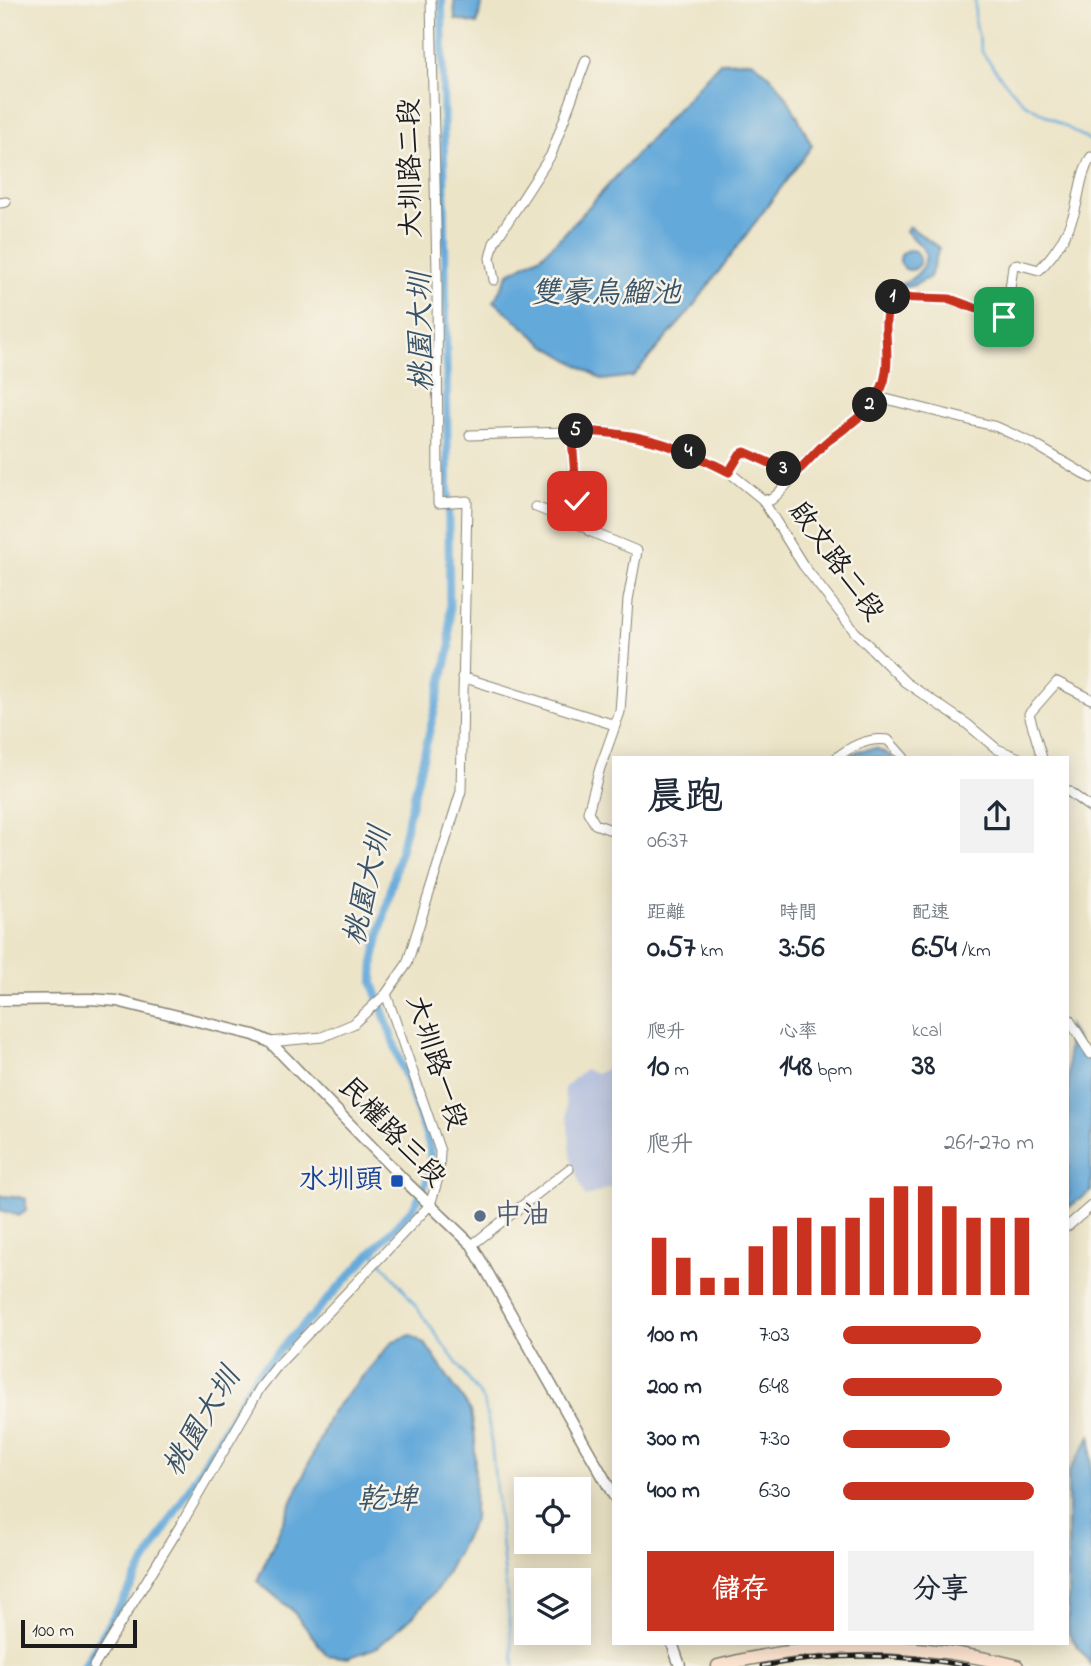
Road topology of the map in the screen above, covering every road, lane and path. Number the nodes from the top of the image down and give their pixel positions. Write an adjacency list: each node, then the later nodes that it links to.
1 (431, 0): 12 (street, 大圳路二段)
2 (586, 60): 4 (street)
3 (1091, 157): 5 (street)
4 (494, 279)
5 (878, 397): 9 (street); 10 (street)
6 (569, 431): 7 (street, 啟文路二段); 8 (street, 啟文路二段); 14 (street)
7 (470, 435)
8 (729, 472): 9 (street); 11 (street, 啟文路二段)
9 (794, 474): 11 (street)
10 (1091, 478)
11 (762, 499): 20 (street, 啟文路二段)
12 (467, 501): 15 (street, 大圳路一段)
13 (537, 508): 14 (street)
14 (585, 527): 17 (street)
15 (462, 677): 17 (street); 25 (street, 大圳路一段)
16 (1091, 699): 21 (street)
17 (615, 725): 24 (street)
18 (839, 756): 19 (street)
19 (902, 756)
20 (1014, 756)
21 (1041, 756)
22 (1069, 792): 23 (street)
23 (1091, 808)
24 (612, 830)
25 (384, 996): 28 (street); 31 (street, 大圳路一段)
26 (0, 1000): 28 (street, 民權路三段)
27 (1069, 1020): 29 (street)
28 (270, 1042): 31 (street, 民權路三段)
29 (1091, 1054)
30 (569, 1168): 34 (street)
31 (430, 1205): 34 (street, 民權路三段); 37 (street, 大圳路一段)
32 (1091, 1206): 33 (street)
33 (1069, 1225)
34 (472, 1245): 35 (street, 民權路三段)
35 (612, 1492)
36 (673, 1645): 38 (street)
37 (94, 1666)
38 (680, 1666)
39 (718, 1666): 40 (main road)
40 (1017, 1666)

